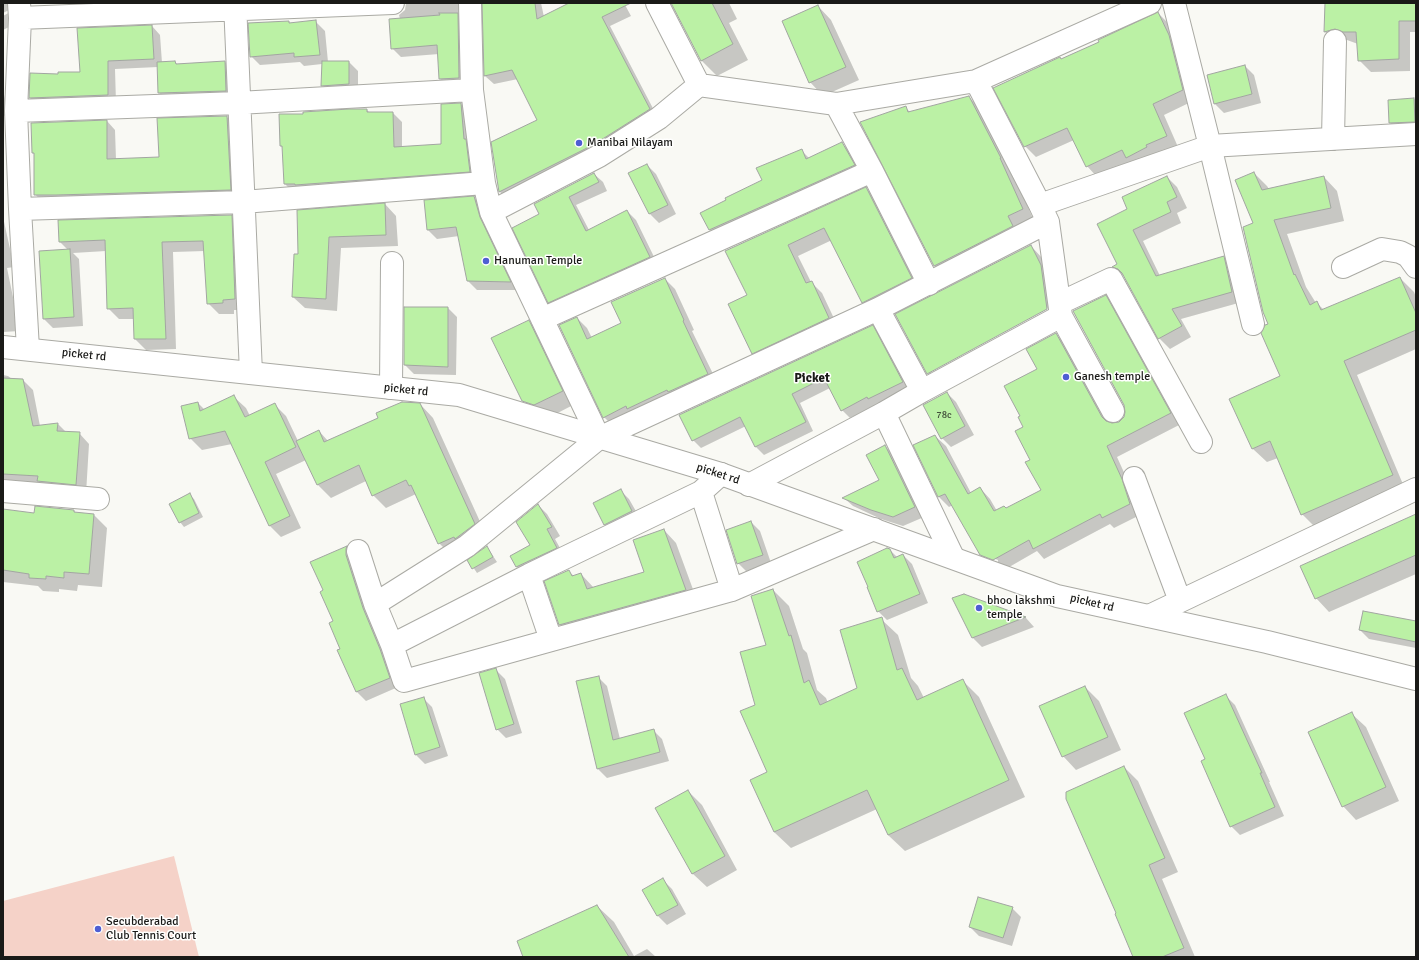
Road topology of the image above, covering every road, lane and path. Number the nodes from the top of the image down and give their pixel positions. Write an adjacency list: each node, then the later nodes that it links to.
1 (393, 3): 6 (street)
2 (470, 3): 11 (street)
3 (657, 3): 10 (street)
4 (1150, 3): 9 (street)
5 (1174, 3): 17 (street)
6 (235, 6): 7 (street); 12 (street)
7 (19, 11): 14 (street)
8 (1335, 41): 16 (street)
9 (976, 81): 13 (street); 23 (street)
10 (699, 85): 13 (street); 22 (street)
11 (472, 90): 12 (street); 19 (street)
12 (238, 103): 14 (street); 20 (street)
13 (836, 104): 18 (street)
14 (16, 111): 21 (street)
15 (1416, 134): 16 (street)
16 (1333, 139): 17 (street)
17 (1210, 146): 23 (street); 31 (street)
18 (872, 171): 27 (street); 30 (street)
19 (484, 183): 20 (street); 22 (street)
20 (243, 202): 21 (street); 34 (street)
21 (20, 209): 33 (street)
22 (491, 212): 30 (street)
23 (1044, 213): 27 (street); 29 (street)
24 (392, 263): 35 (street)
25 (1343, 267): 26 (street)
26 (1416, 267)
27 (929, 284): 28 (street)
28 (878, 309): 36 (street); 39 (street)
29 (1060, 309): 36 (street); 37 (street); 40 (street)
30 (542, 319): 39 (street)
31 (1253, 324)
32 (3, 347): 33 (street, picket rd)
33 (28, 349): 34 (street, picket rd)
34 (251, 373): 35 (street, picket rd)
35 (391, 388): 39 (street, picket rd)
36 (922, 390): 38 (street)
37 (1112, 411)
38 (884, 413): 43 (street); 50 (street)
39 (599, 438): 41 (street, picket rd); 54 (street)
40 (1202, 442)
41 (721, 474): 43 (street, picket rd); 46 (street)
42 (1134, 478): 53 (street)
43 (749, 484): 48 (street, picket rd)
44 (1416, 489): 53 (street)
45 (3, 491): 47 (street)
46 (701, 492): 51 (street); 52 (street)
47 (98, 499)
48 (874, 529): 50 (street, picket rd); 52 (street)
49 (358, 551): 54 (street)
50 (952, 557): 55 (street, picket rd)
51 (529, 575): 56 (street); 57 (street)
52 (732, 590): 56 (street)
53 (1180, 601): 55 (street)
54 (375, 604): 57 (street)
55 (1149, 616): 58 (street, picket rd)
56 (551, 640): 57 (street)
57 (392, 644)
58 (1416, 679)

